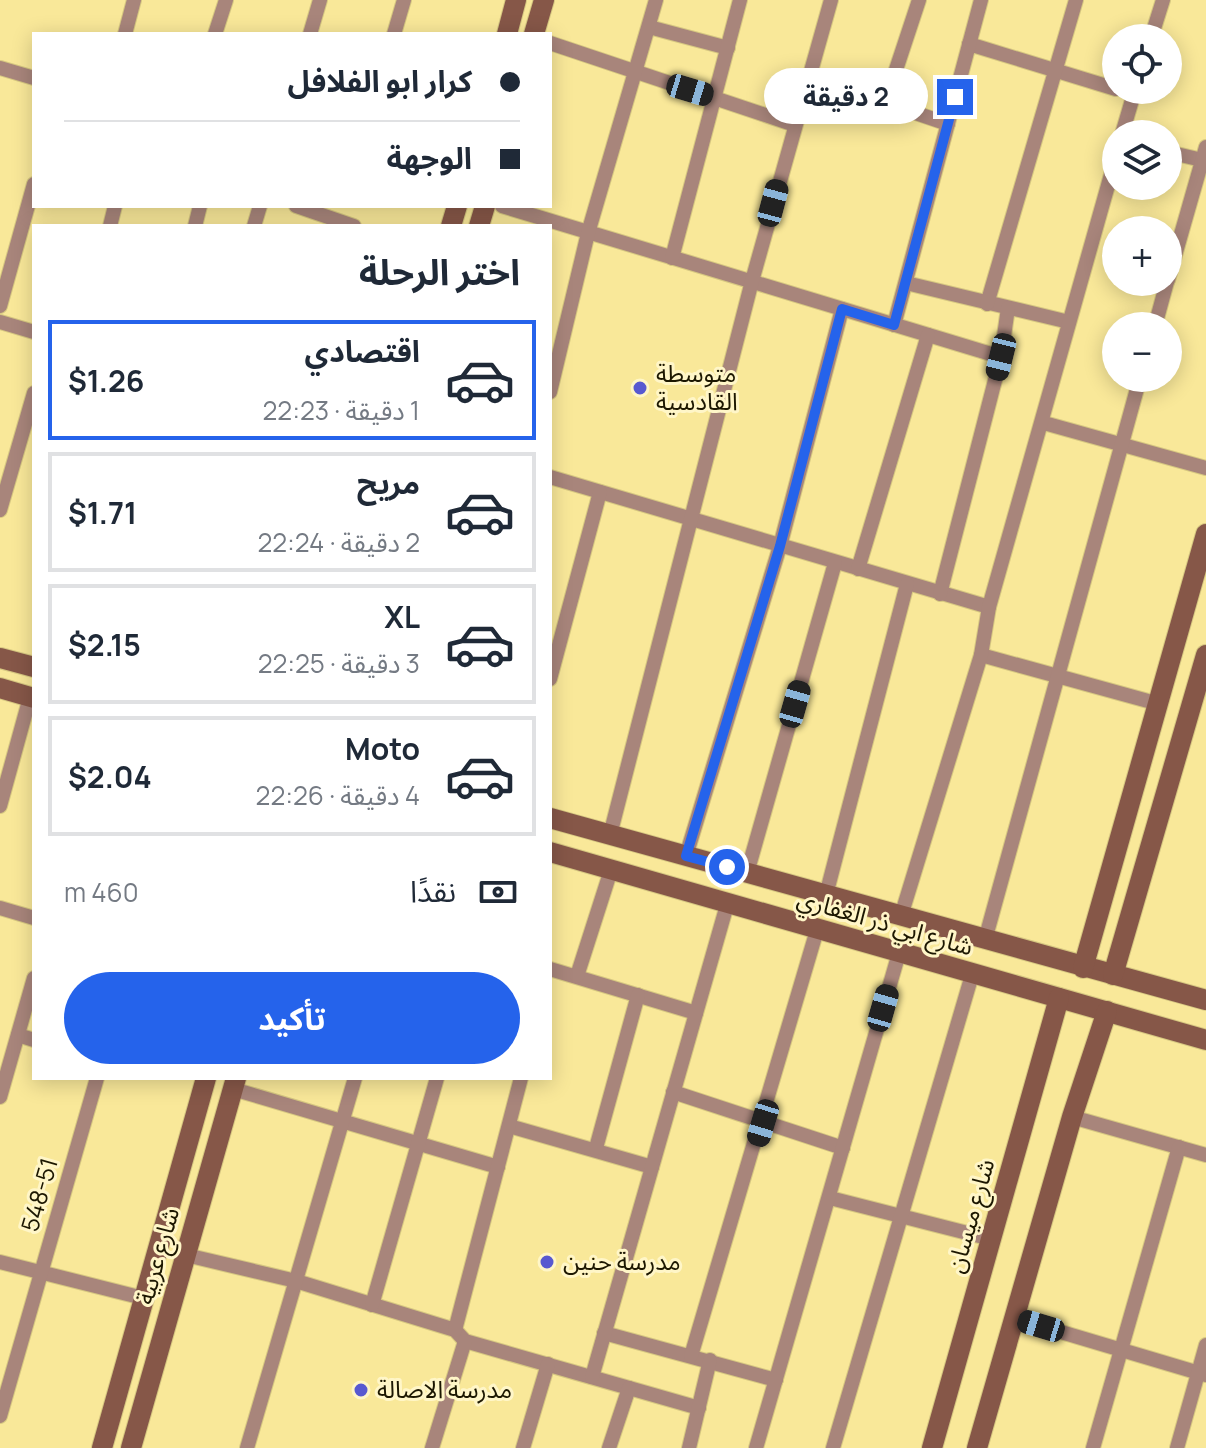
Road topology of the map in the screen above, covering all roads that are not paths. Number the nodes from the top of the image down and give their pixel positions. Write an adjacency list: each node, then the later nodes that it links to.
1 (134, 0): 16 (street)
2 (226, 0): 17 (street)
3 (320, 0): 18 (street)
4 (404, 0): 19 (street)
5 (516, 0): 20 (main road)
6 (544, 0): 21 (main road)
7 (656, 0): 15 (street)
8 (740, 0): 24 (street)
9 (831, 0): 29 (street)
10 (919, 0): 32 (street)
11 (981, 0): 23 (street)
12 (1076, 0): 26 (street)
13 (1163, 0): 14 (street)
14 (1155, 24)
15 (649, 27): 24 (street); 27 (street)
16 (126, 32)
17 (216, 32)
18 (311, 32)
19 (395, 32)
20 (508, 32)
21 (535, 32)
22 (552, 44): 27 (street)
23 (969, 44): 26 (street); 33 (street)
24 (728, 48): 31 (street)
25 (0, 68): 28 (street)
26 (1055, 70): 30 (street); 47 (street)
27 (636, 73): 31 (street); 42 (street)
28 (32, 77)
29 (810, 77): 32 (street); 34 (street)
30 (1102, 84)
31 (716, 98): 34 (street); 44 (street)
32 (885, 103): 33 (street)
33 (948, 124): 46 (street)
34 (795, 125): 45 (street)
35 (1182, 154): 36 (street)
36 (1205, 156): 43 (street)
37 (32, 191): 48 (street)
38 (1104, 200): 52 (street)
39 (301, 208): 41 (street)
40 (508, 208): 42 (street)
41 (342, 224)
42 (588, 233): 44 (street); 57 (street)
43 (1182, 234)
44 (672, 258): 45 (street)
45 (752, 281): 50 (street); 66 (street)
46 (906, 283): 47 (street); 53 (street)
47 (987, 304): 49 (street)
48 (0, 306)
49 (1008, 308): 52 (street); 56 (street)
50 (842, 309): 53 (street); 68 (street)
51 (0, 322): 54 (street)
52 (1069, 322): 60 (street)
53 (894, 325): 55 (street)
54 (32, 331)
55 (928, 335): 56 (street); 70 (street)
56 (1001, 357): 72 (street)
57 (552, 384)
58 (1136, 392): 61 (street)
59 (32, 400): 65 (street)
60 (1044, 423): 61 (street); 73 (street)
61 (1121, 446): 62 (street); 79 (street)
62 (1206, 468)
63 (552, 478): 64 (street)
64 (600, 492): 66 (street); 78 (street)
65 (0, 510)
66 (689, 520): 68 (street); 85 (street)
67 (1206, 534): 82 (main road)
68 (780, 546): 69 (street); 87 (street)
69 (835, 563): 70 (street); 89 (street)
70 (858, 569): 71 (street)
71 (907, 584): 72 (street); 91 (street)
72 (940, 594): 73 (street)
73 (989, 607): 74 (street)
74 (981, 655): 79 (street); 95 (street)
75 (0, 658): 77 (main road)
76 (1205, 663): 103 (main road)
77 (32, 666)
78 (552, 672)
79 (1058, 675): 82 (street); 98 (street)
80 (0, 688): 81 (main road)
81 (32, 697): 83 (street)
82 (1159, 704): 100 (main road)
83 (0, 806)
84 (552, 819): 85 (main road, شارع ابي ذر الغفاري)
85 (610, 835): 87 (main road, شارع ابي ذر الغفاري)
86 (552, 853): 88 (main road, شارع ابي ذر الغفاري)
87 (686, 856): 89 (main road, شارع ابي ذر الغفاري)
88 (611, 870): 92 (main road, شارع ابي ذر الغفاري); 104 (street)
89 (747, 873): 90 (main road, شارع ابي ذر الغفاري)
90 (774, 881): 91 (main road, شارع ابي ذر الغفاري); 94 (main road)
91 (826, 895): 95 (main road, شارع ابي ذر الغفاري)
92 (727, 905): 94 (main road, شارع ابي ذر الغفاري); 110 (street)
93 (0, 908): 96 (street)
94 (764, 915): 97 (main road, شارع ابي ذر الغفاري)
95 (901, 916): 98 (main road, شارع ابي ذر الغفاري)
96 (32, 917)
97 (817, 930): 99 (main road, شارع ابي ذر الغفاري); 124 (street)
98 (985, 940): 100 (main road, شارع ابي ذر الغفاري)
99 (899, 953): 102 (main road, شارع ابي ذر الغفاري); 129 (street)
100 (1083, 968): 103 (main road, شارع ابي ذر الغفاري)
101 (552, 970): 104 (street)
102 (972, 975): 107 (main road, شارع ابي ذر الغفاري); 134 (street)
103 (1113, 975): 108 (main road, شارع ابي ذر الغفاري)
104 (577, 976): 106 (street)
105 (32, 985): 111 (street)
106 (638, 995): 110 (street); 128 (street)
107 (1059, 998): 109 (main road, شارع ابي ذر الغفاري); 135 (main road, شارع ميسان)
108 (1206, 1000)
109 (1107, 1011): 113 (main road, شارع ابي ذر الغفاري); 122 (main road)
110 (696, 1013): 120 (street)
111 (18, 1035): 112 (street); 121 (street)
112 (32, 1039)
113 (1206, 1040)
114 (96, 1080): 138 (street, 548-51)
115 (205, 1080): 140 (main road, شارع عربية)
116 (354, 1080): 123 (street)
117 (436, 1080): 126 (street)
118 (520, 1080): 125 (street)
119 (235, 1084): 123 (street); 136 (main road, شارع عربية)
120 (673, 1092): 124 (street); 132 (street)
121 (0, 1097)
122 (1072, 1117): 127 (street); 142 (main road)
123 (342, 1123): 126 (street); 139 (street)
124 (763, 1123): 129 (street); 147 (street)
125 (509, 1126): 128 (street); 131 (street)
126 (418, 1144): 131 (street); 141 (street)
127 (1179, 1147): 130 (street); 146 (street)
128 (596, 1148): 132 (street)
129 (843, 1148): 133 (street)
130 (1206, 1155)
131 (498, 1167): 144 (street)
132 (652, 1167): 143 (street)
133 (830, 1198): 134 (street); 152 (street)
134 (901, 1217): 135 (street); 164 (street)
135 (991, 1239): 165 (main road, شارع ميسان)
136 (186, 1255): 139 (street); 157 (main road, شارع عربية)
137 (0, 1262): 138 (street)
138 (41, 1272): 140 (street); 155 (street, 548-51)
139 (296, 1281): 141 (street); 158 (street)
140 (143, 1298): 156 (main road, شارع عربية)
141 (372, 1305): 144 (street)
142 (1014, 1318): 146 (street); 166 (main road)
143 (604, 1333): 147 (street); 151 (street)
144 (460, 1336): 149 (street); 159 (street)
145 (1206, 1345): 150 (street)
146 (1121, 1350): 150 (street); 167 (street)
147 (691, 1356): 148 (street)
148 (710, 1360): 152 (street); 154 (street)
149 (548, 1364): 151 (street); 160 (street)
150 (1202, 1374): 168 (street)
151 (592, 1377): 153 (street)
152 (776, 1380): 163 (street)
153 (629, 1388): 154 (street); 161 (street)
154 (699, 1408): 162 (street)
155 (0, 1416)
156 (102, 1448)
157 (131, 1448)
158 (247, 1448)
159 (432, 1448)
160 (523, 1448)
161 (609, 1448)
162 (689, 1448)
163 (756, 1448)
164 (833, 1448)
165 (932, 1448)
166 (977, 1448)
167 (1093, 1448)
168 (1177, 1448)

